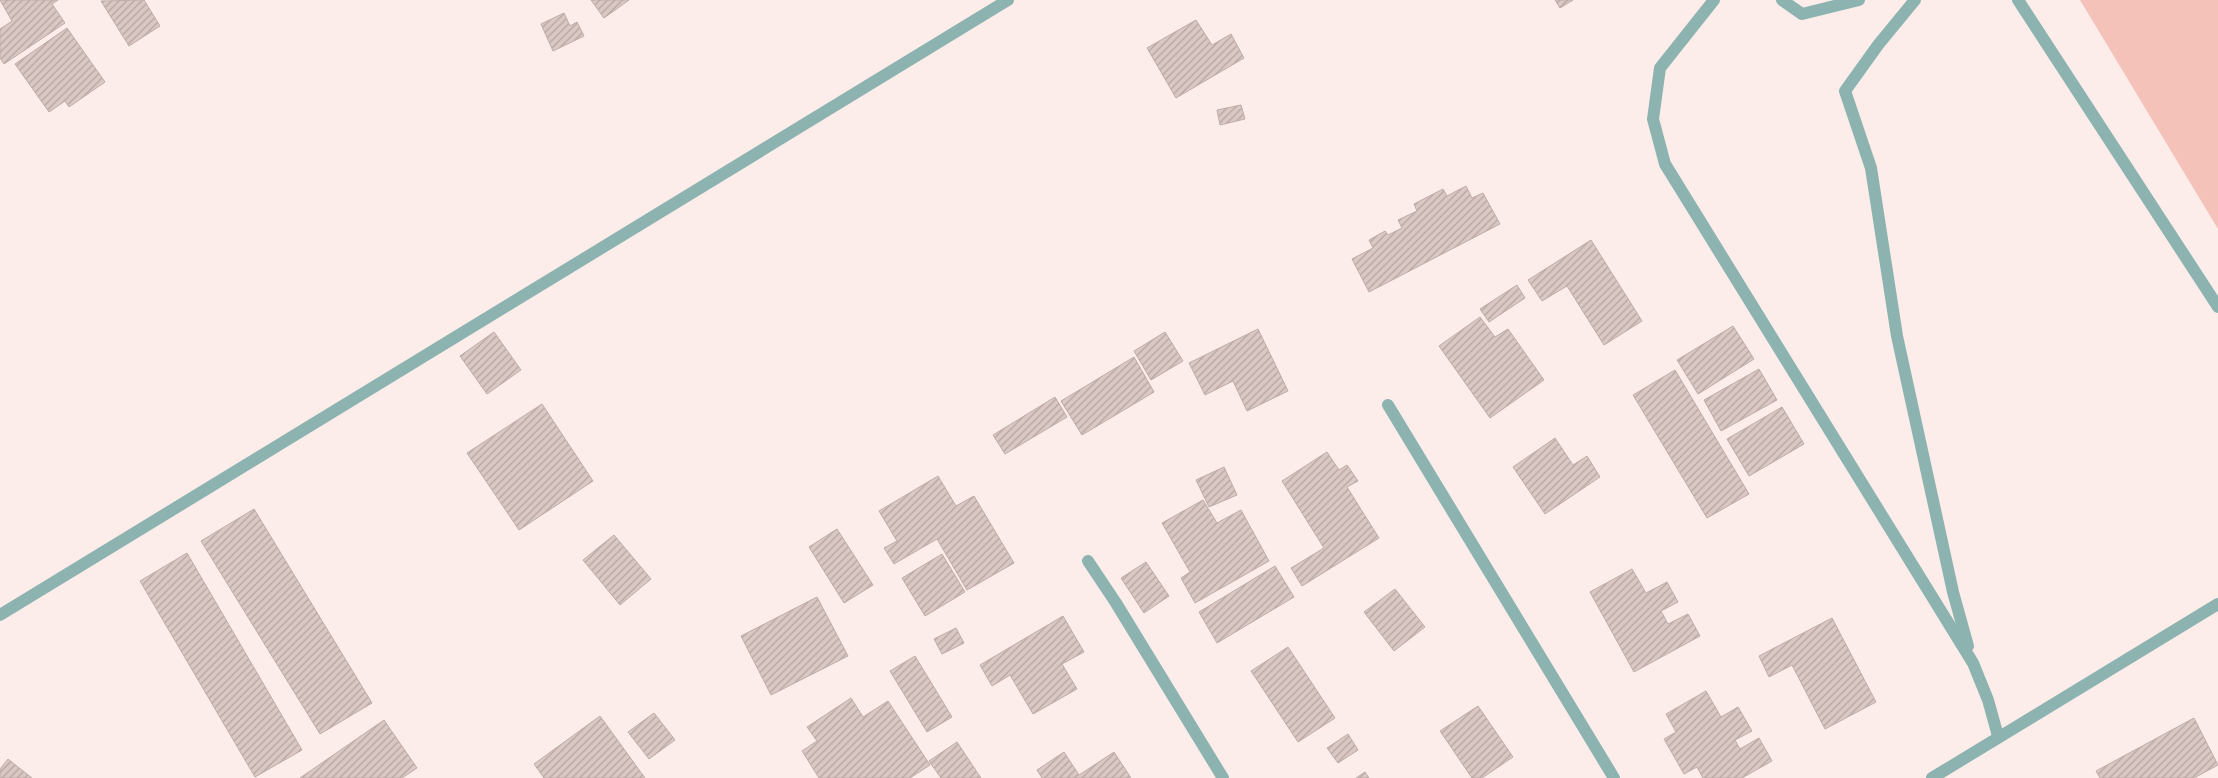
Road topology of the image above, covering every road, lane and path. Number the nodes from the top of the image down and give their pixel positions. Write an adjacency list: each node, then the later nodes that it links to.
1 (1008, 0): 11 (street)
2 (1714, 0): 12 (street)
3 (1782, 0): 4 (street)
4 (1859, 0)
5 (1915, 0): 12 (street)
6 (2018, 0): 7 (street)
7 (2218, 307)
8 (1388, 405): 15 (street)
9 (1088, 561): 14 (street)
10 (2218, 604): 13 (street)
11 (0, 615)
12 (1973, 663): 13 (street)
13 (1998, 736): 16 (street)
14 (1223, 778)
15 (1614, 778)
16 (1932, 778)

